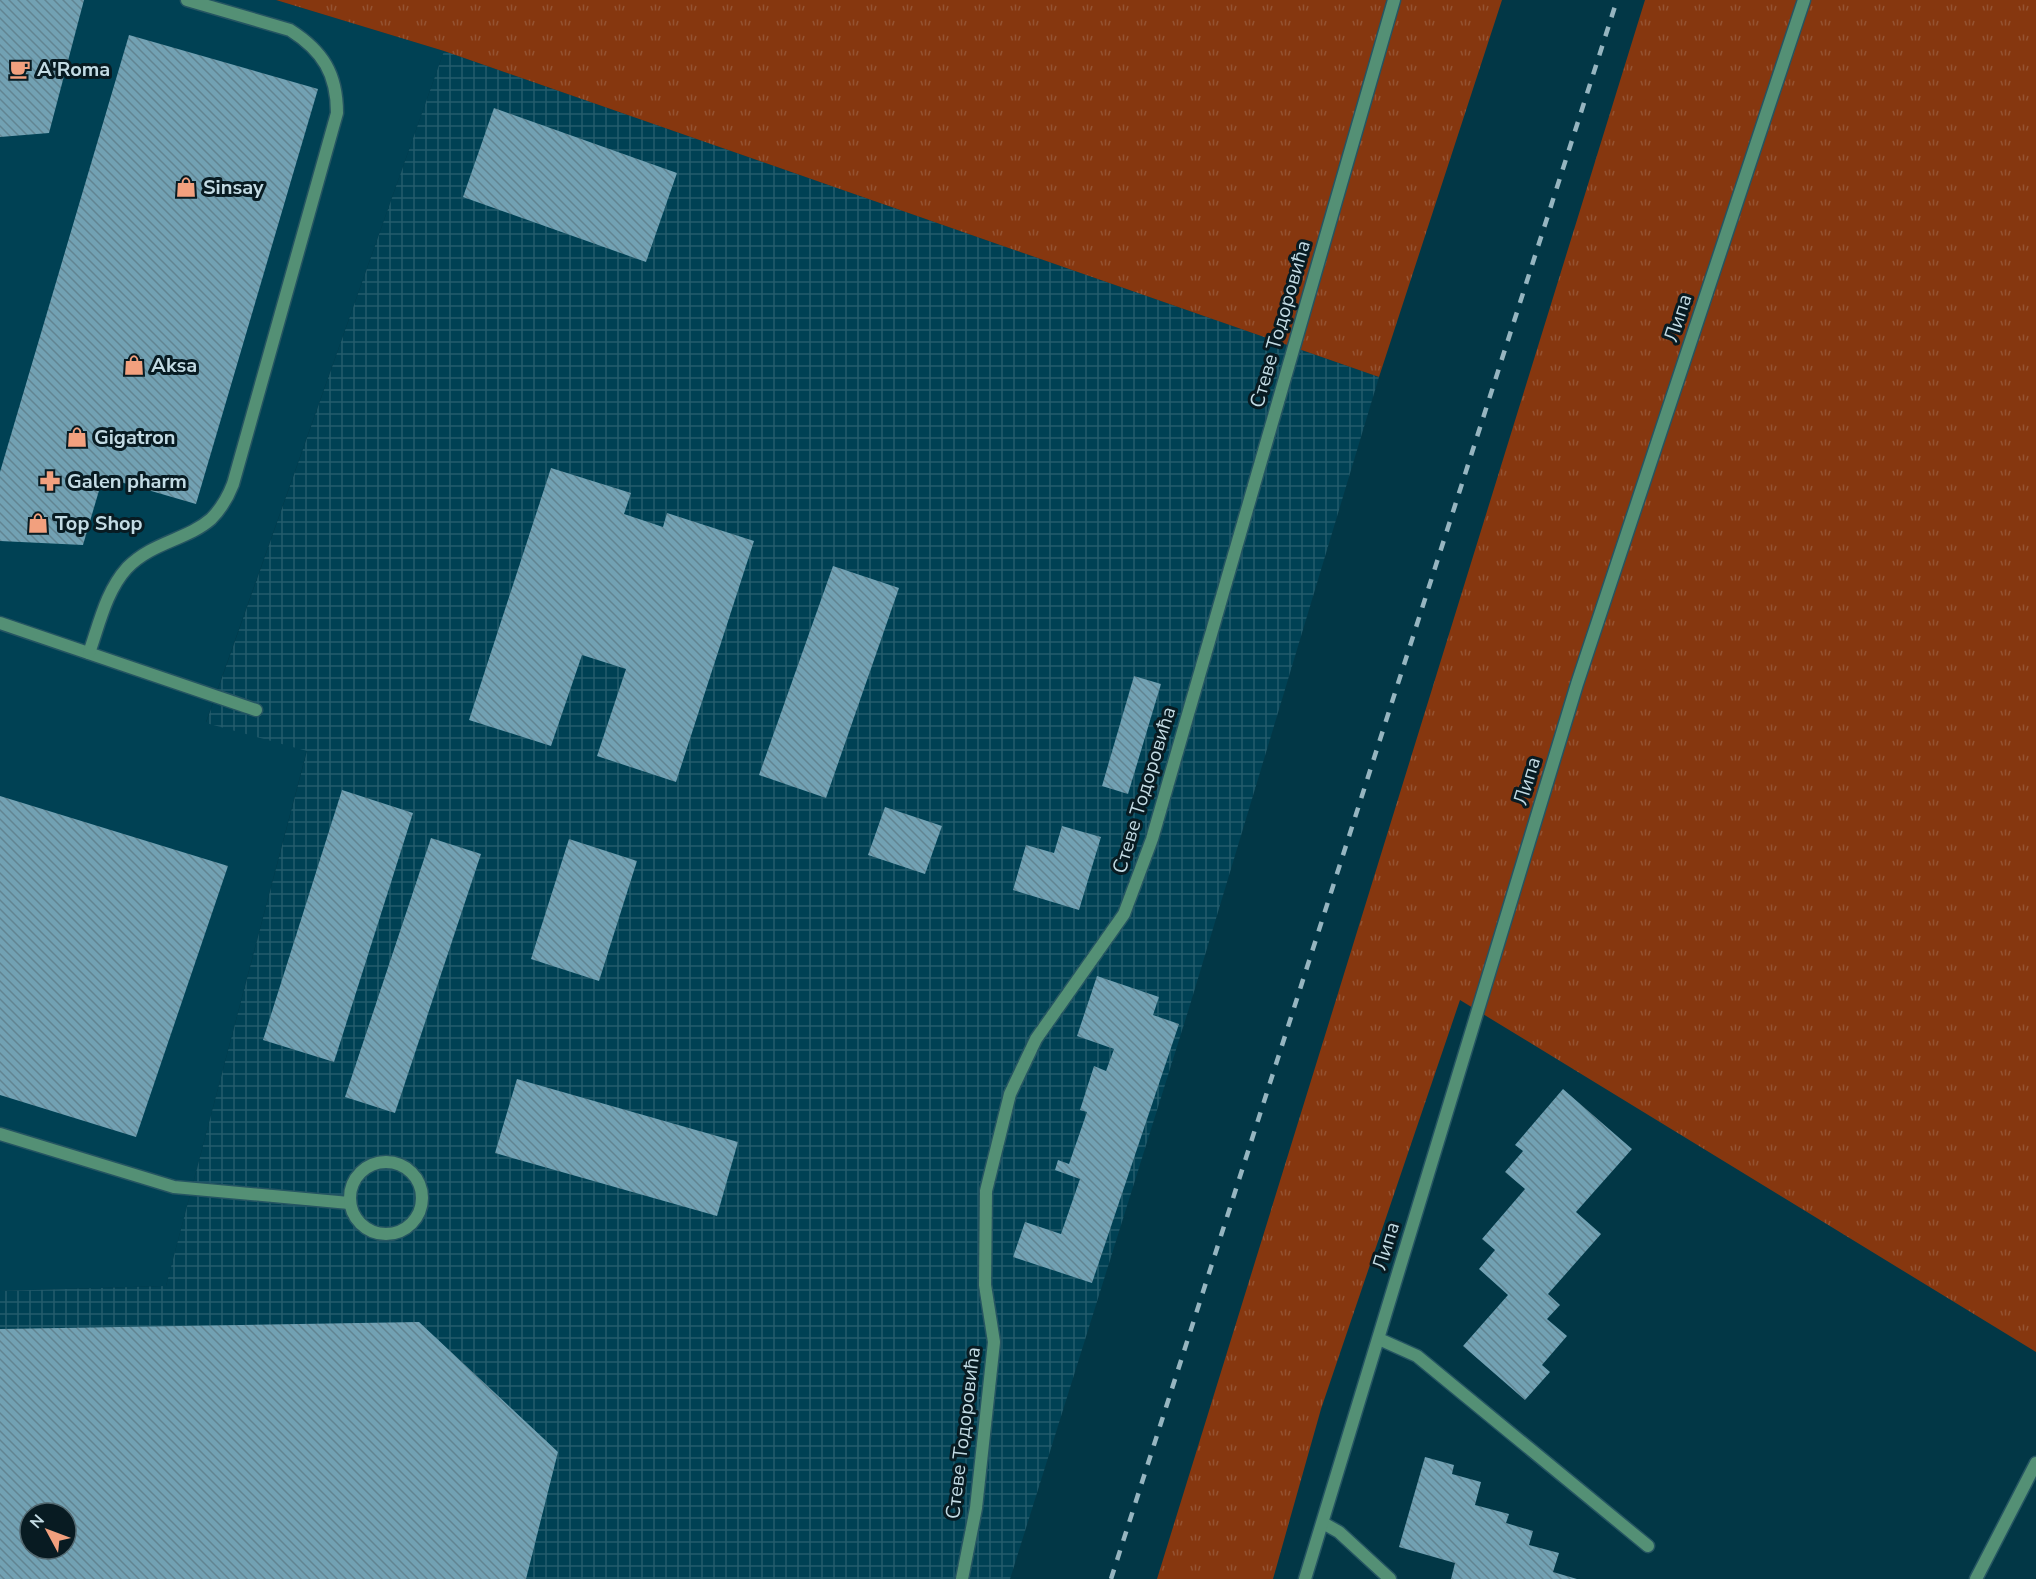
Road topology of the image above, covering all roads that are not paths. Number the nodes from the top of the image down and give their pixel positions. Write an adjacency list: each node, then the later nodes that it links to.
1 (187, 0): 5 (street)
2 (1394, 0): 13 (street, Стеве Тодоровића)
3 (1804, 0): 9 (street, Липа)
4 (0, 623): 5 (street)
5 (89, 653): 6 (street)
6 (256, 710)
7 (0, 1134): 8 (street)
8 (350, 1203): 8 (street)
9 (1379, 1339): 11 (street, Липа); 12 (street)
10 (2036, 1464): 16 (street)
11 (1323, 1523): 14 (street, Липа); 15 (street)
12 (1648, 1546)
13 (962, 1579)
14 (1305, 1579)
15 (1389, 1579)
16 (1976, 1579)

